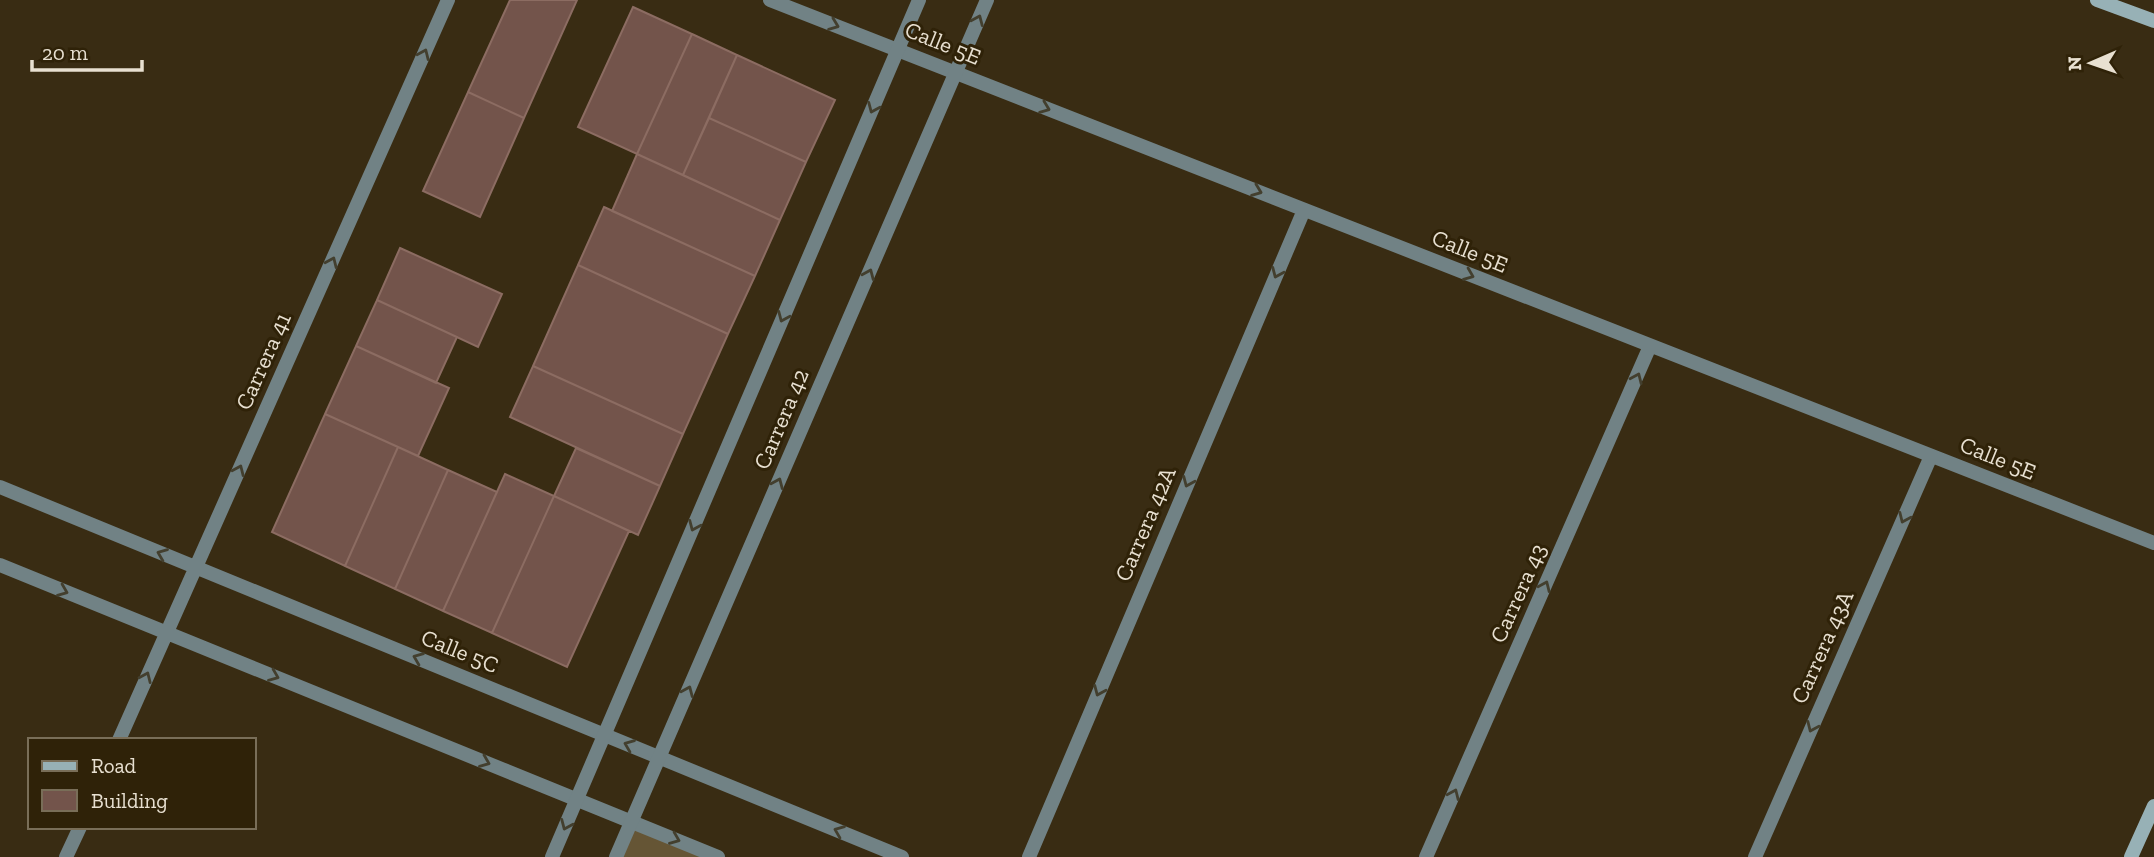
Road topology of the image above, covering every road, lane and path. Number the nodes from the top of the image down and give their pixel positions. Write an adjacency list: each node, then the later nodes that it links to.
1 (448, 0): 15 (street, Carrera 41, one-way to 1)
2 (770, 0): 7 (street, Calle 5E, one-way to 7)
3 (919, 0): 7 (street, Carrera 42)
4 (987, 0): 8 (street, Carrera 42, one-way to 4)
5 (2097, 0): 6 (main road)
6 (2154, 22)
7 (898, 50): 8 (street, Calle 5E); 17 (street, Carrera 42, one-way to 17)
8 (956, 73): 9 (street, Calle 5E, one-way to 9); 19 (street, Carrera 42, one-way to 8)
9 (1304, 210): 10 (street, Calle 5E, one-way to 10); 29 (street, Carrera 42A, one-way to 29)
10 (1650, 346): 11 (street, Calle 5E); 30 (street, Carrera 43, one-way to 10)
11 (1931, 456): 13 (street, Calle 5E); 31 (street, Carrera 43A, one-way to 31)
12 (0, 487): 15 (street, Calle 5C, one-way to 12)
13 (2154, 544)
14 (0, 565): 16 (street, one-way to 16)
15 (196, 567): 16 (street, Carrera 41); 17 (street, Calle 5C, one-way to 15)
16 (166, 633): 18 (street, Carrera 41, one-way to 16); 20 (street, one-way to 20)
17 (604, 735): 19 (street, Calle 5C, one-way to 17); 20 (street, Carrera 42)
18 (120, 738)
19 (660, 757): 22 (street, Carrera 42); 28 (street, Calle 5C, one-way to 19)
20 (577, 799): 22 (street); 25 (street, Carrera 42, one-way to 25)
21 (2154, 806): 32 (main road)
22 (632, 822): 26 (street, Carrera 42); 27 (street, one-way to 27)
23 (79, 829): 24 (street)
24 (66, 857)
25 (552, 857)
26 (617, 857)
27 (718, 857)
28 (902, 857)
29 (1029, 857)
30 (1426, 857)
31 (1755, 857)
32 (2131, 857)

